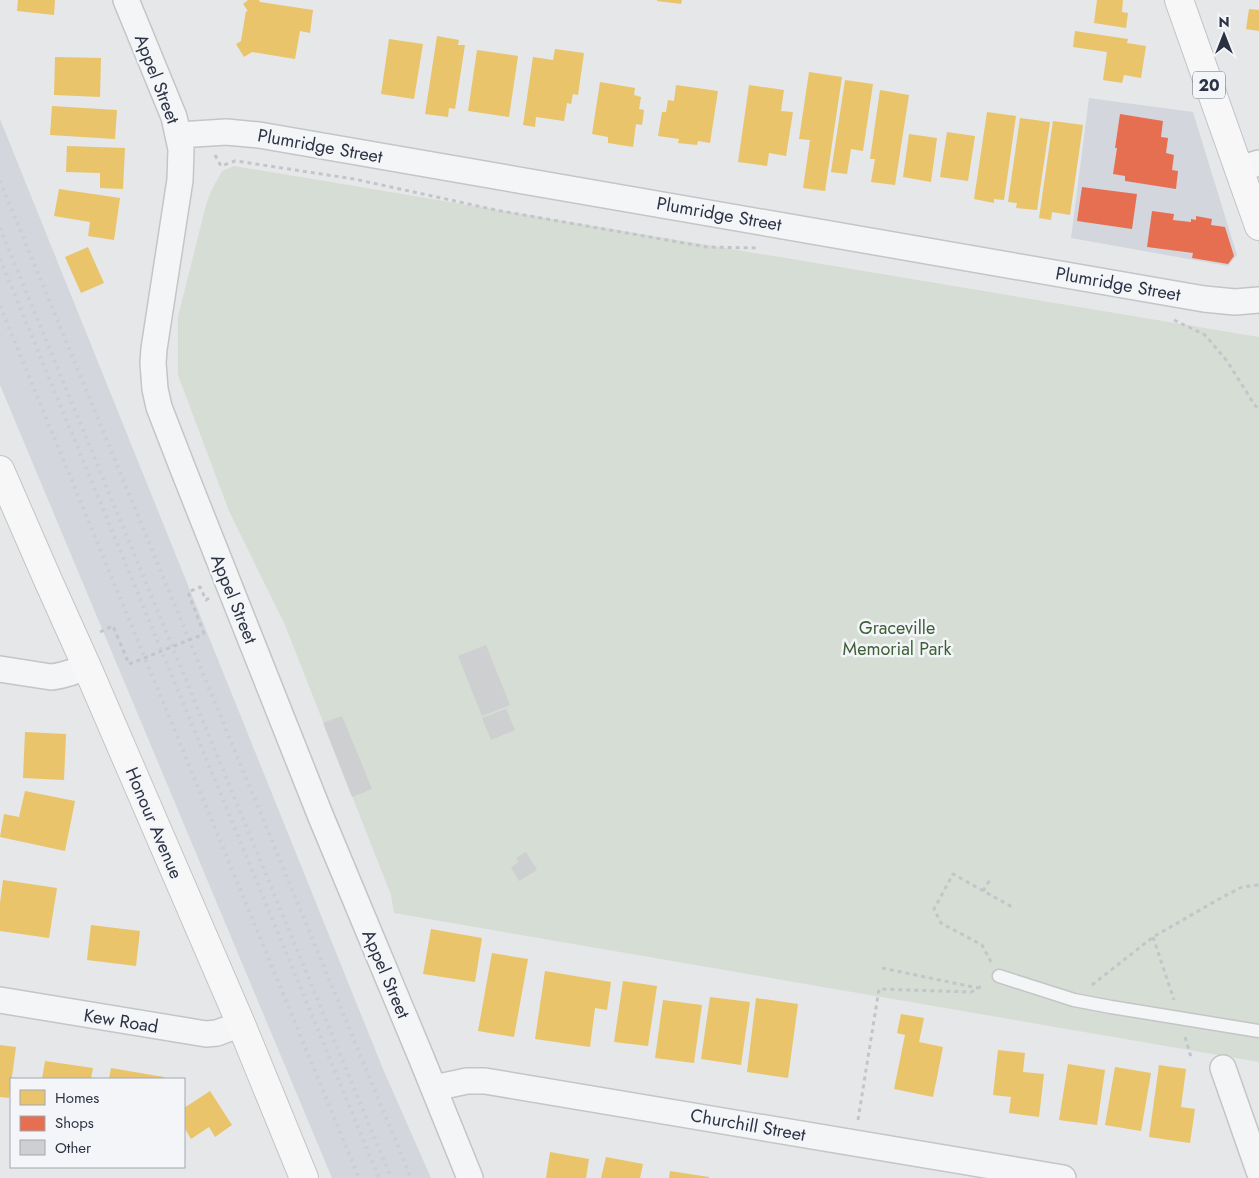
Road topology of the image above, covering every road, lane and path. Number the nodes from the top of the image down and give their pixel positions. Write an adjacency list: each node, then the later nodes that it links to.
1 (126, 0): 3 (street, Appel Street)
2 (1179, 0): 5 (main road, 20)
3 (179, 135): 8 (street, Plumridge Street); 28 (street, Appel Street)
4 (215, 156): 7 (path)
5 (1249, 166): 6 (main road, 20)
6 (1259, 226)
7 (761, 248)
8 (1259, 300)
9 (1172, 319): 10 (path)
10 (1259, 410)
11 (0, 470): 14 (main road, Honour Avenue)
12 (213, 597): 13 (path, bridge)
13 (100, 632)
14 (87, 667): 15 (street); 25 (main road, Honour Avenue)
15 (0, 669)
16 (991, 878): 18 (path)
17 (1259, 885): 24 (path)
18 (983, 891): 19 (path); 21 (path)
19 (1014, 908)
20 (882, 968): 22 (path)
21 (999, 976): 22 (path); 24 (lane)
22 (978, 988): 29 (path)
23 (0, 1000): 25 (street, Kew Road)
24 (1074, 1000): 26 (lane)
25 (241, 1024): 31 (main road, Honour Avenue)
26 (1259, 1031)
27 (1223, 1068): 30 (street)
28 (434, 1088): 29 (street, Churchill Street); 32 (street, Appel Street)
29 (854, 1143): 33 (street, Churchill Street)
30 (1259, 1171)
31 (304, 1178)
32 (470, 1178)
33 (1063, 1178)

